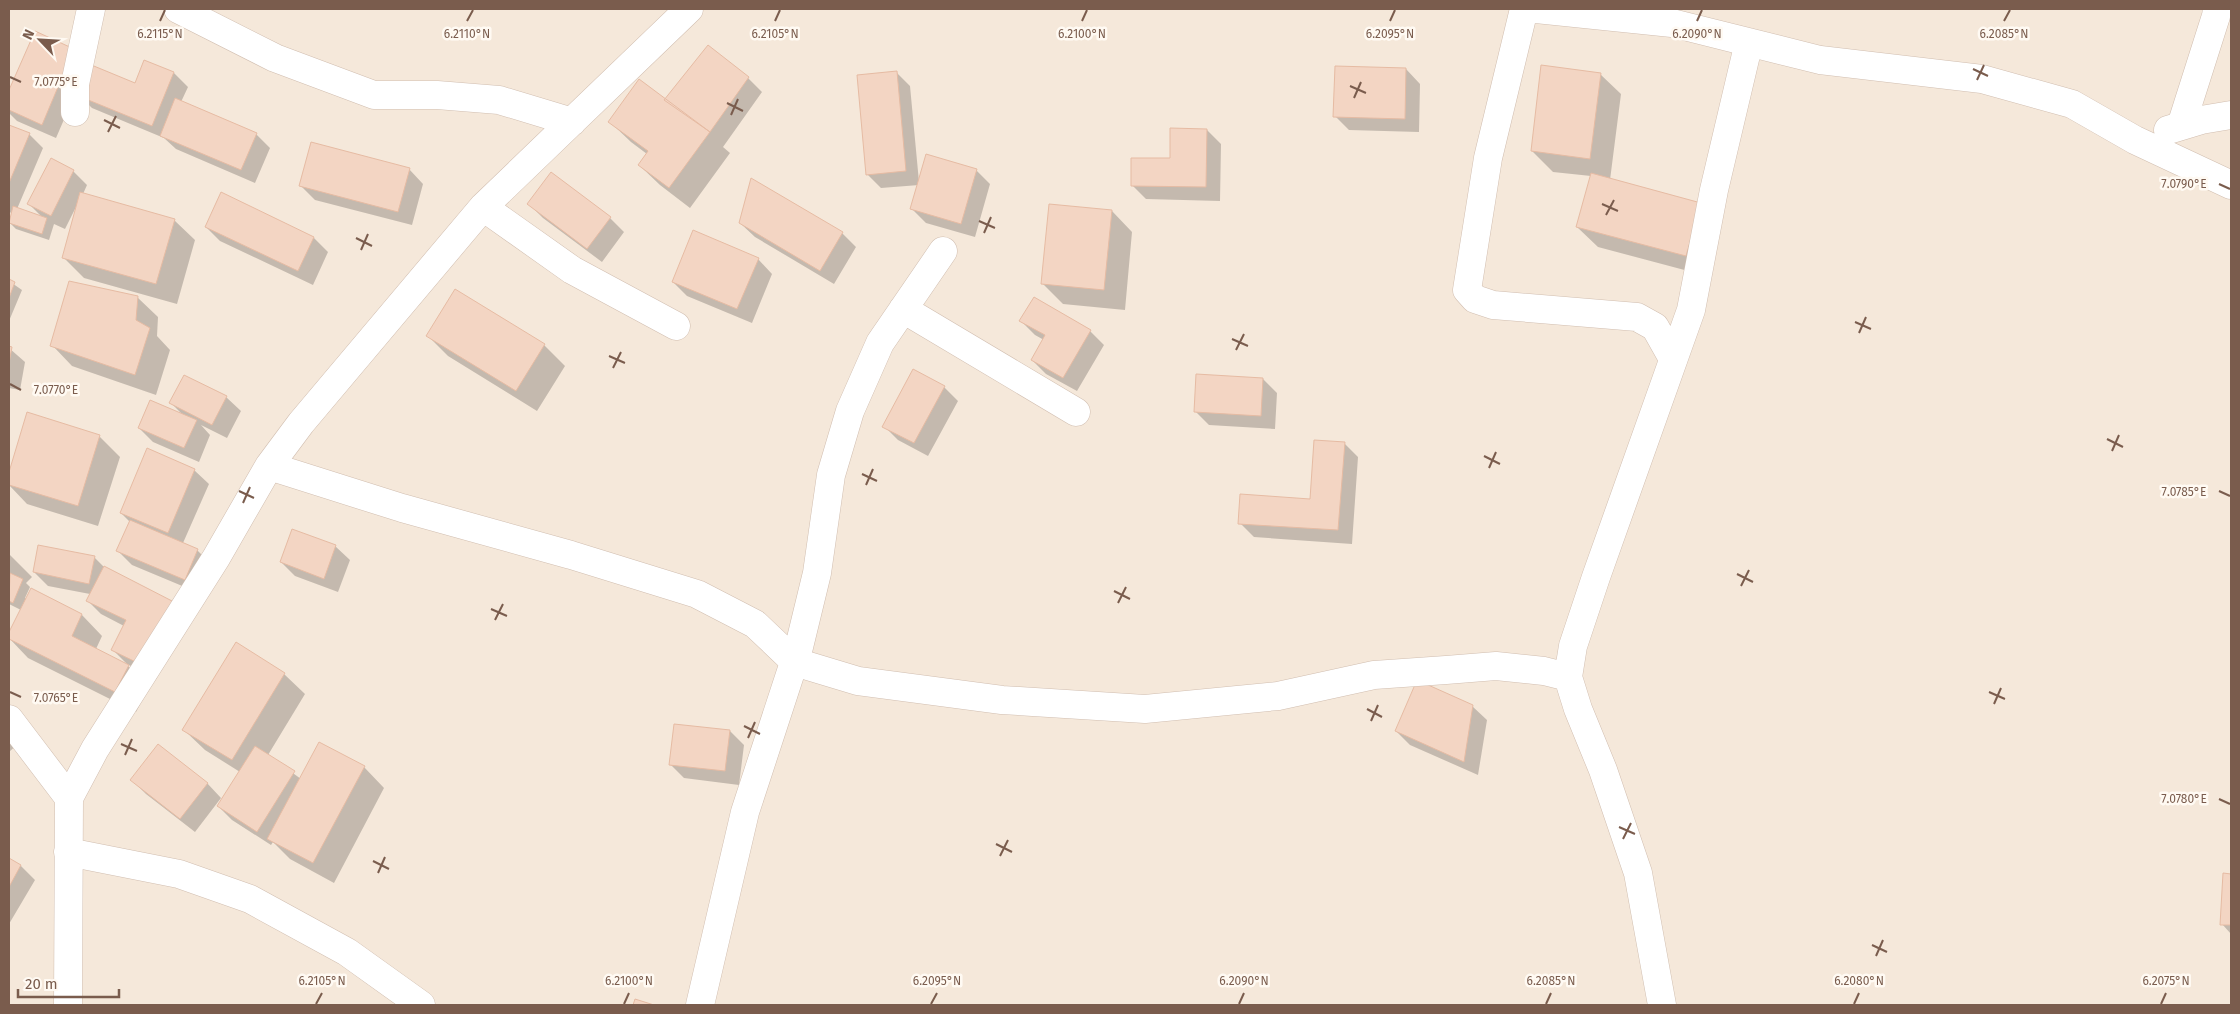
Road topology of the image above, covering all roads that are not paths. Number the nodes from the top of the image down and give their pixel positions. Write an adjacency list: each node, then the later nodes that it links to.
1 (91, 9): 8 (street)
2 (178, 9): 10 (street)
3 (689, 9): 10 (street)
4 (1524, 9): 18 (street)
5 (1536, 9): 7 (street)
6 (2216, 9): 11 (street)
7 (1749, 42): 12 (street); 18 (street)
8 (75, 112)
9 (2231, 115): 11 (street)
10 (572, 122): 14 (street)
11 (2182, 126): 12 (street)
12 (2135, 140): 13 (street)
13 (2231, 185)
14 (483, 207): 17 (street); 20 (street)
15 (943, 251): 16 (street)
16 (903, 308): 19 (street); 21 (street)
17 (676, 326)
18 (1673, 359): 22 (street)
19 (1076, 412)
20 (269, 466): 21 (street); 24 (street)
21 (795, 662): 22 (street); 28 (street)
22 (1568, 677): 29 (street)
23 (9, 719): 24 (street)
24 (69, 798): 25 (street)
25 (68, 852): 26 (street); 27 (street)
26 (68, 1005)
27 (421, 1005)
28 (700, 1005)
29 (1662, 1005)

